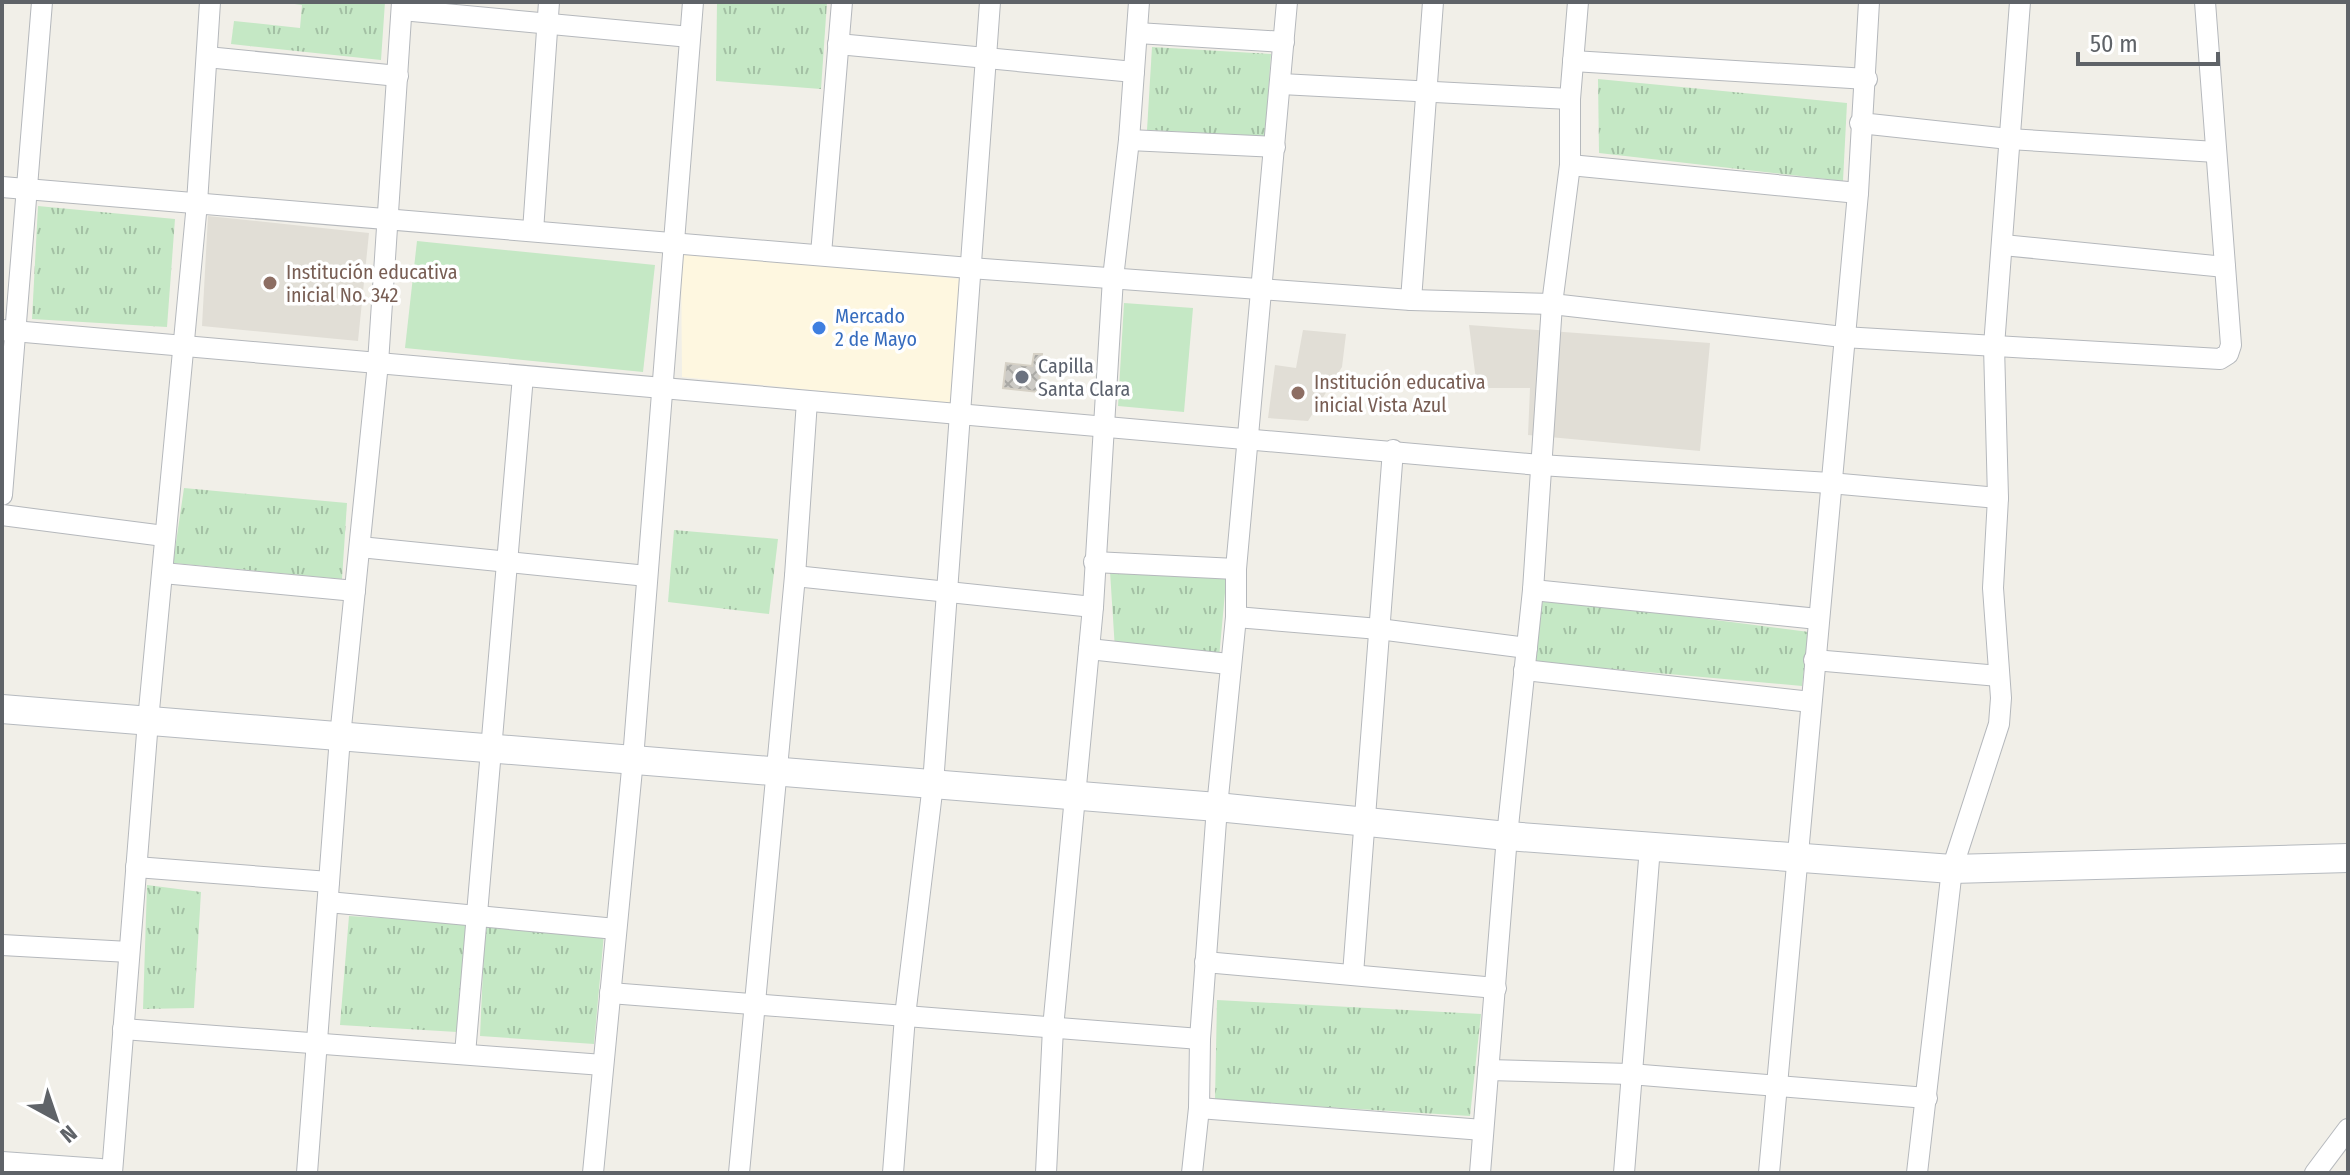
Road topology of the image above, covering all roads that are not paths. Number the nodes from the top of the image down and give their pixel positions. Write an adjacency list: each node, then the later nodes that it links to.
1 (42, 2): 36 (street)
2 (210, 2): 20 (street)
3 (549, 2): 15 (street)
4 (693, 2): 17 (street)
5 (842, 2): 19 (street)
6 (990, 2): 21 (street)
7 (1139, 2): 16 (street)
8 (1287, 2): 18 (street)
9 (1433, 2): 27 (street)
10 (1578, 2): 22 (street)
11 (1869, 2): 25 (street)
12 (2020, 2): 30 (street)
13 (2205, 2): 33 (street)
14 (402, 6): 15 (street); 24 (street)
15 (547, 24): 17 (street); 40 (street)
16 (1137, 33): 18 (street); 23 (street)
17 (690, 37): 41 (street)
18 (1284, 42): 26 (street)
19 (838, 44): 21 (street); 43 (street)
20 (207, 57): 24 (street); 38 (street)
21 (986, 58): 23 (street); 45 (street)
22 (1573, 61): 25 (street); 28 (street)
23 (1134, 72): 31 (street)
24 (398, 76): 39 (street)
25 (1867, 79): 29 (street)
26 (1281, 84): 27 (street); 32 (street)
27 (1424, 89): 28 (street); 48 (street)
28 (1570, 99): 34 (street)
29 (1860, 123): 30 (street); 37 (street)
30 (2009, 139): 33 (street); 42 (street)
31 (1129, 140): 32 (street); 46 (street)
32 (1275, 147): 47 (street)
33 (2216, 152): 44 (street)
34 (1570, 165): 37 (street); 49 (street)
35 (2, 187): 36 (street)
36 (27, 189): 38 (street); 50 (street)
37 (1858, 193): 51 (street)
38 (197, 203): 39 (street); 52 (street)
39 (389, 219): 40 (street); 54 (street)
40 (533, 231): 41 (street)
41 (673, 242): 43 (street); 56 (street)
42 (2003, 245): 44 (street); 53 (street)
43 (821, 254): 45 (street)
44 (2225, 267): 53 (street)
45 (970, 268): 46 (street); 58 (street)
46 (1113, 278): 47 (street); 59 (street)
47 (1263, 289): 48 (street); 60 (street)
48 (1411, 300): 49 (street)
49 (1552, 304): 51 (street); 62 (street)
50 (9, 331): 52 (street); 64 (street)
51 (1843, 337): 53 (street); 63 (street)
52 (182, 346): 54 (street); 67 (street)
53 (1994, 346): 65 (street)
54 (378, 363): 55 (street); 68 (street)
55 (523, 376): 56 (street); 69 (street)
56 (662, 389): 57 (street); 73 (street)
57 (807, 401): 58 (street); 74 (street)
58 (960, 415): 59 (street); 77 (street)
59 (1102, 427): 60 (street); 70 (street)
60 (1249, 437): 61 (street); 71 (street)
61 (1393, 450): 62 (street); 81 (street)
62 (1540, 465): 63 (street); 75 (street)
63 (1830, 483): 65 (street); 80 (street)
64 (2, 495)
65 (1998, 498): 87 (street)
66 (2, 515): 67 (street)
67 (164, 536): 72 (street)
68 (360, 547): 69 (street); 76 (street)
69 (506, 562): 73 (street); 92 (street)
70 (1094, 562): 71 (street); 78 (street)
71 (1236, 569): 79 (street)
72 (163, 573): 76 (street); 90 (street)
73 (647, 576): 93 (street)
74 (795, 576): 77 (street); 94 (street)
75 (1533, 590): 80 (street); 82 (street)
76 (355, 591): 91 (street)
77 (947, 595): 78 (street); 95 (street)
78 (1093, 607): 83 (street)
79 (1236, 617): 81 (street); 85 (street)
80 (1818, 619): 84 (street)
81 (1379, 629): 82 (street); 98 (street)
82 (1527, 648): 86 (street)
83 (1089, 649): 85 (street); 96 (street)
84 (1814, 660): 87 (street); 88 (street)
85 (1229, 664): 97 (street)
86 (1524, 670): 88 (street); 99 (street)
87 (1999, 676): 104 (street)
88 (1811, 702): 101 (street)
89 (2, 709): 90 (main road)
90 (148, 721): 91 (main road); 103 (street)
91 (340, 737): 92 (main road); 105 (street)
92 (489, 748): 93 (main road); 106 (street)
93 (633, 759): 94 (main road); 107 (street)
94 (774, 771): 95 (main road); 114 (street)
95 (933, 784): 96 (main road); 115 (street)
96 (1077, 796): 97 (main road); 116 (street)
97 (1217, 807): 98 (main road); 110 (street)
98 (1362, 822): 99 (main road); 111 (street)
99 (1507, 836): 100 (main road); 112 (street)
100 (1650, 847): 101 (main road); 123 (street)
101 (1798, 858): 104 (main road); 124 (street)
102 (2348, 858): 104 (main road)
103 (136, 867): 105 (street); 109 (street)
104 (1952, 869): 125 (street)
105 (329, 892): 106 (street); 119 (street)
106 (475, 915): 107 (street); 120 (street)
107 (616, 929): 113 (street)
108 (2, 945): 109 (street)
109 (129, 952): 117 (street)
110 (1205, 962): 111 (street); 118 (street)
111 (1353, 974): 112 (street)
112 (1496, 988): 122 (street)
113 (610, 993): 114 (street); 121 (street)
114 (757, 1003): 115 (street); 134 (street)
115 (905, 1016): 116 (street); 135 (street)
116 (1053, 1028): 118 (street); 136 (street)
117 (123, 1029): 119 (street); 131 (street)
118 (1200, 1039): 126 (street)
119 (317, 1042): 120 (street); 132 (street)
120 (465, 1054): 121 (street)
121 (603, 1065): 133 (street)
122 (1488, 1070): 123 (street); 128 (street)
123 (1630, 1074): 124 (street); 139 (street)
124 (1776, 1086): 125 (street); 140 (street)
125 (1927, 1098): 141 (street)
126 (1199, 1108): 128 (street); 137 (street)
127 (2348, 1129): 142 (street)
128 (1483, 1130): 138 (street)
129 (2, 1166): 130 (main road)
130 (100, 1173)
131 (112, 1173)
132 (307, 1173)
133 (593, 1173)
134 (739, 1173)
135 (893, 1173)
136 (1046, 1173)
137 (1192, 1173)
138 (1480, 1173)
139 (1624, 1173)
140 (1769, 1173)
141 (1917, 1173)
142 (2315, 1173)

